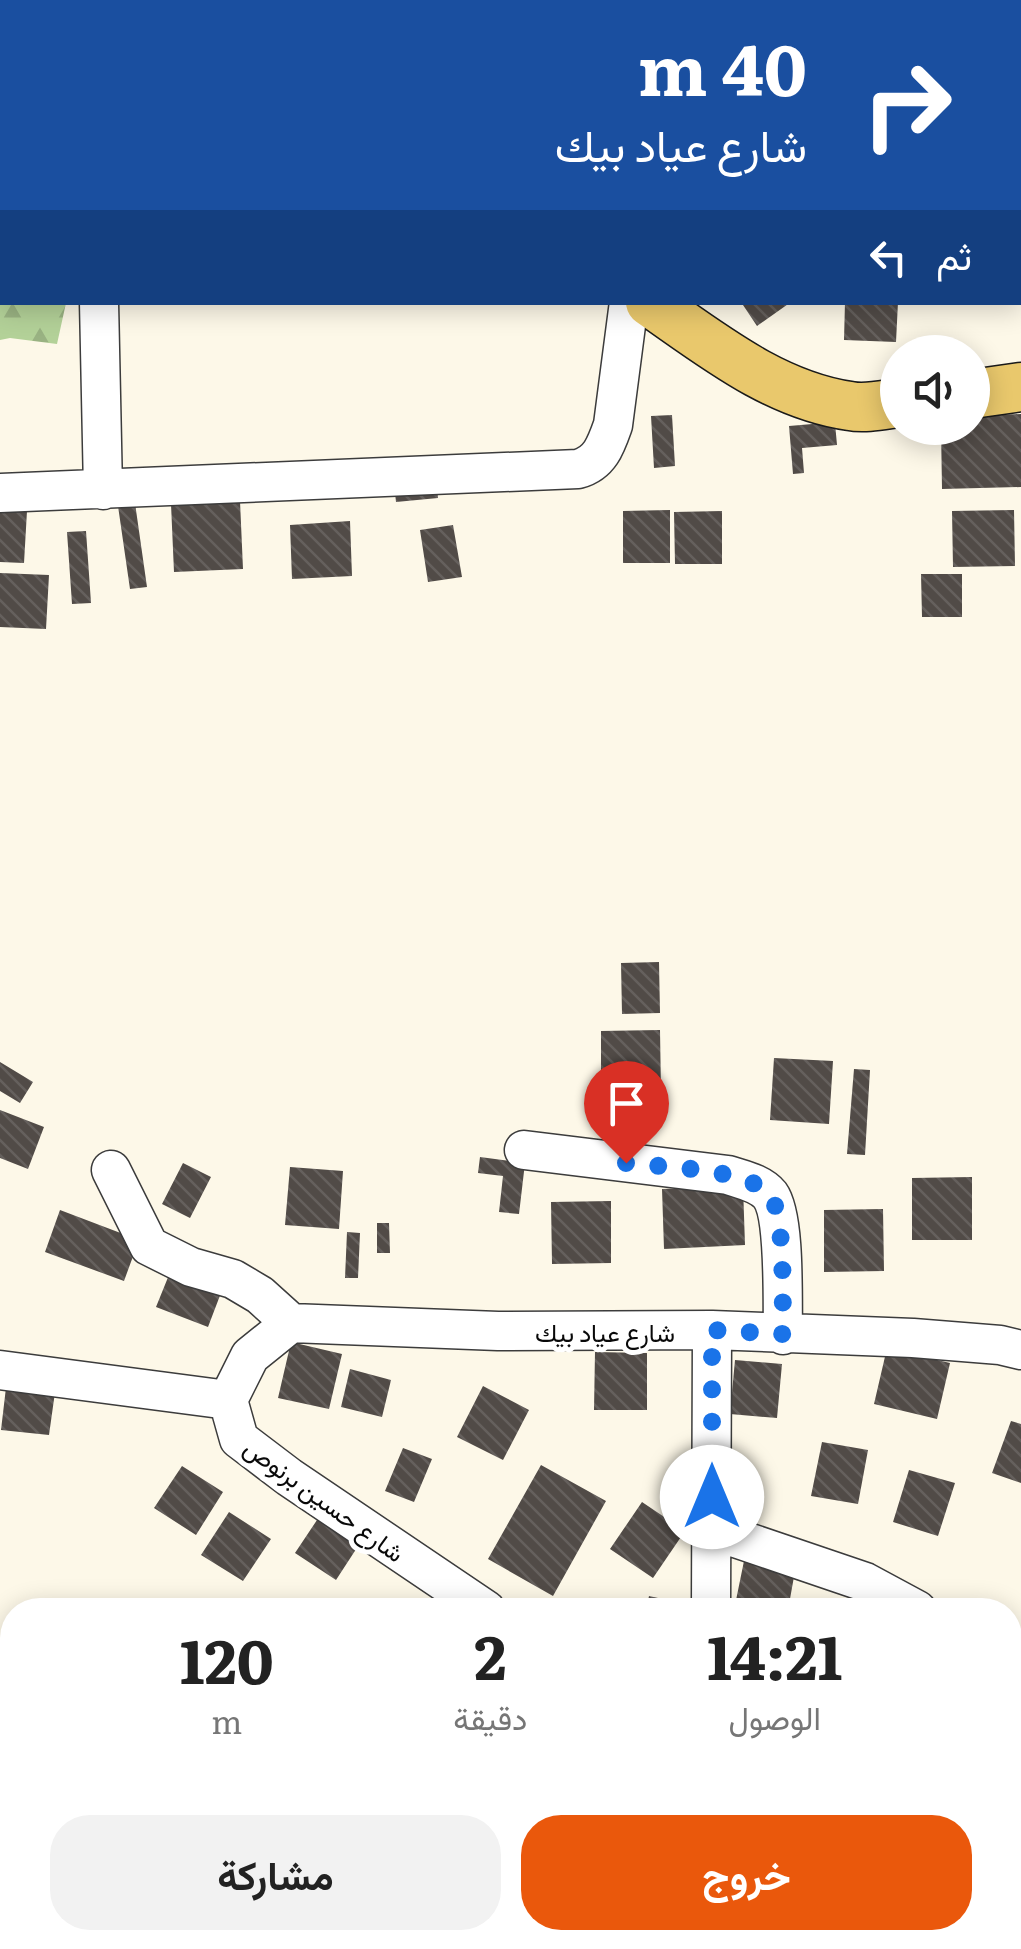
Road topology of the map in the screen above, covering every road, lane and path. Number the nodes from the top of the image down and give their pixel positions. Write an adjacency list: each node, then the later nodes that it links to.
1 (98, 305): 7 (street)
2 (630, 305): 7 (street)
3 (654, 305): 6 (main road)
4 (1021, 387): 5 (main road)
5 (990, 391)
6 (880, 405)
7 (103, 490): 8 (street)
8 (0, 493)
9 (524, 1150): 13 (street)
10 (110, 1170): 11 (street)
11 (290, 1323): 12 (street, شارع عياد بيك); 16 (street)
12 (712, 1330): 13 (street, شارع عياد بيك); 17 (street)
13 (783, 1334): 14 (street, شارع عياد بيك)
14 (1021, 1350)
15 (0, 1370): 16 (street)
16 (228, 1400): 18 (street, شارع حسين برنوص)
17 (712, 1530): 19 (street); 20 (street)
18 (468, 1598)
19 (712, 1598)
20 (894, 1598)

